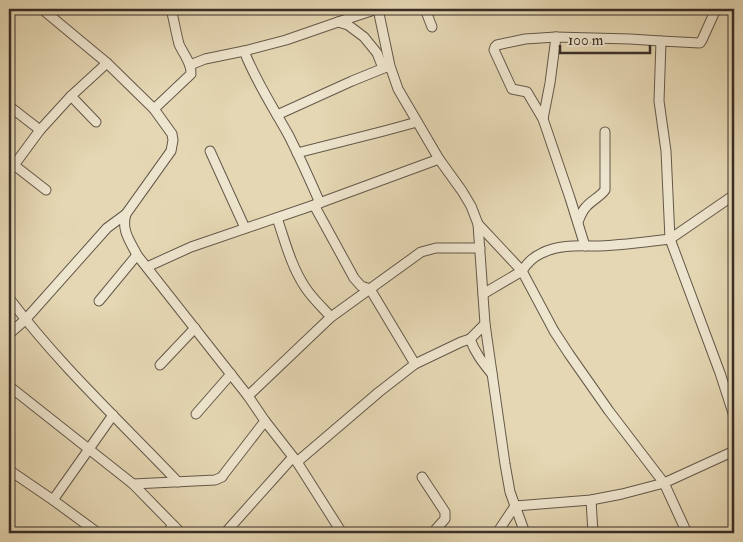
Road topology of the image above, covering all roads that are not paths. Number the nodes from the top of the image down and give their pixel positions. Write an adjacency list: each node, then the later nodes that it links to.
1 (42, 9): 11 (street)
2 (172, 9): 12 (street)
3 (378, 9): 6 (street); 13 (street)
4 (425, 9): 7 (street)
5 (716, 9): 9 (street)
6 (338, 22): 10 (street); 13 (street)
7 (432, 28)
8 (556, 37): 9 (street); 18 (street); 18 (street)
9 (661, 41): 35 (street)
10 (244, 51): 12 (street); 17 (street)
11 (108, 63): 14 (street); 16 (street)
12 (190, 64): 16 (street)
13 (387, 67): 17 (street); 20 (street)
14 (71, 96): 19 (street); 21 (street)
15 (9, 106): 21 (street)
16 (154, 108): 30 (street)
17 (277, 115): 24 (street)
18 (543, 119): 32 (street)
19 (96, 122)
20 (417, 122): 24 (street); 25 (street)
21 (40, 130): 26 (street)
22 (605, 132): 32 (street)
23 (210, 152): 34 (street)
24 (297, 152): 29 (street)
25 (439, 158): 29 (street); 33 (street)
26 (11, 168): 27 (street)
27 (46, 190)
28 (734, 196): 35 (street)
29 (317, 204): 31 (street); 41 (street)
30 (126, 214): 38 (street); 46 (street)
31 (277, 218): 34 (street); 45 (street)
32 (578, 222): 36 (street)
33 (478, 224): 37 (street); 40 (street)
34 (245, 228): 39 (street)
35 (670, 239): 36 (street); 59 (street)
36 (585, 246): 40 (street)
37 (480, 248): 41 (street); 42 (street)
38 (137, 255): 39 (street); 44 (street)
39 (147, 267): 48 (street)
40 (522, 271): 42 (street); 67 (street)
41 (370, 289): 45 (street); 51 (street)
42 (483, 294): 47 (street)
43 (9, 298): 46 (street)
44 (99, 301)
45 (331, 317): 56 (street)
46 (26, 320): 49 (street); 58 (street)
47 (485, 324): 50 (street); 54 (street)
48 (195, 328): 52 (street); 53 (street)
49 (9, 334)
50 (470, 340): 51 (street); 54 (street)
51 (415, 364): 63 (street)
52 (160, 365)
53 (231, 374): 56 (street); 57 (street)
54 (492, 374): 71 (street)
55 (9, 386): 61 (street)
56 (248, 396): 60 (street)
57 (196, 414)
58 (113, 415): 61 (street); 66 (street)
59 (734, 416)
60 (265, 421): 63 (street); 66 (street)
61 (89, 448): 68 (street); 69 (street)
62 (734, 451): 67 (street)
63 (295, 460): 77 (street); 78 (street)
64 (9, 470): 69 (street)
65 (422, 478): 73 (street)
66 (178, 482): 68 (street)
67 (664, 483): 70 (street); 82 (street)
68 (133, 484): 72 (street)
69 (53, 500): 74 (street)
70 (591, 500): 71 (street); 81 (street)
71 (515, 506): 79 (street); 80 (street)
72 (173, 525): 75 (street); 76 (street)
73 (435, 532)
74 (98, 533)
75 (167, 533)
76 (181, 533)
77 (225, 533)
78 (342, 533)
79 (496, 533)
80 (525, 533)
81 (593, 533)
82 (687, 533)

